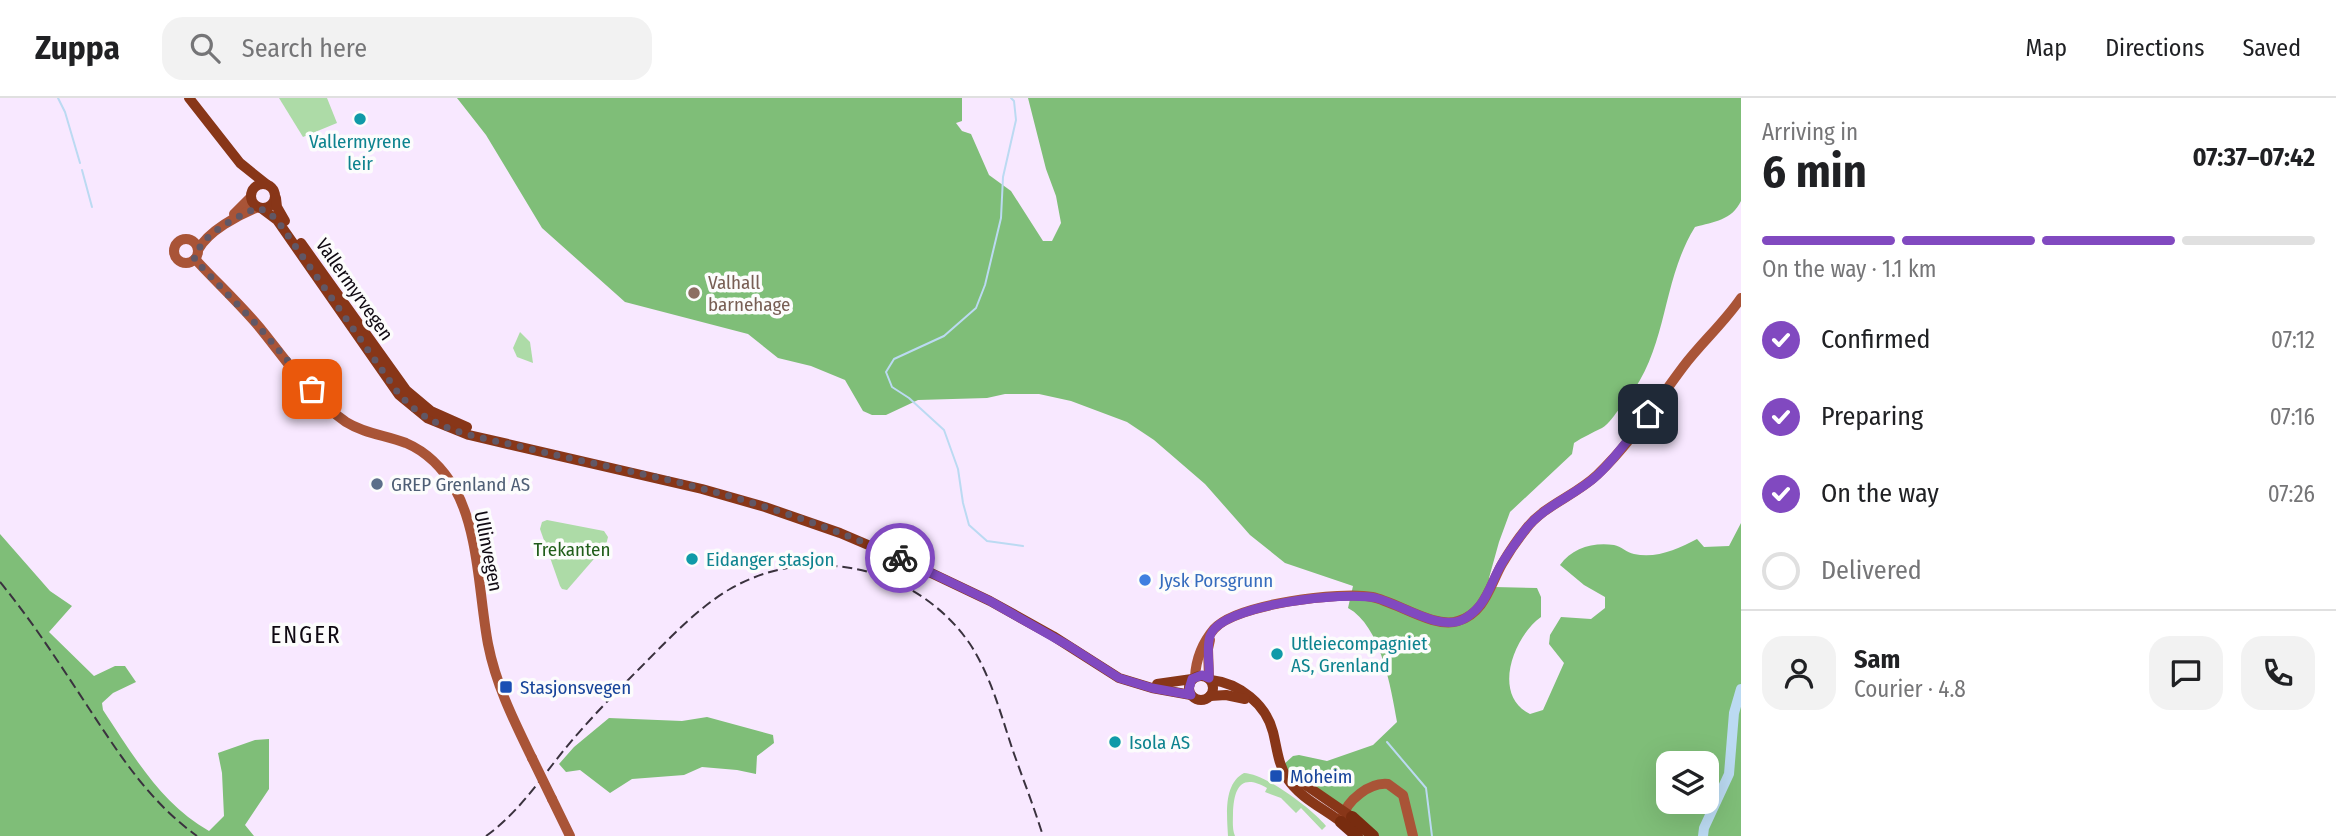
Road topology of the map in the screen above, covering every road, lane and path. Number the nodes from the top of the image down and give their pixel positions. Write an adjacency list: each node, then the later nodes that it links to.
1 (190, 98): 2 (main road, Vallermyrvegen)
2 (240, 163): 3 (main road, Vallermyrvegen); 4 (main road, Vallermyrvegen)
3 (266, 184): 4 (main road); 5 (main road, Vallermyrvegen)
4 (251, 196): 6 (main road, Vallermyrvegen); 7 (main road)
5 (276, 198): 6 (main road); 10 (main road, Vallermyrvegen)
6 (260, 208): 8 (main road); 10 (main road, Vallermyrvegen)
7 (191, 239): 8 (main road, Ullinvegen); 8 (main road, Ullinvegen)
8 (196, 255): 19 (main road, Ullinvegen, bridge)
9 (1741, 298): 11 (main road)
10 (408, 398): 14 (main road)
11 (1210, 636): 12 (main road); 13 (main road)
12 (1194, 678): 13 (main road); 14 (main road); 15 (main road)
13 (1210, 679): 16 (main road); 17 (main road)
14 (1140, 684): 15 (main road)
15 (1191, 695): 16 (main road)
16 (1210, 696): 17 (main road)
17 (1254, 702): 18 (main road)
18 (1346, 817): 20 (highway); 21 (highway); 22 (main road)
19 (570, 836)
20 (1357, 836)
21 (1373, 836)
22 (1413, 836)

